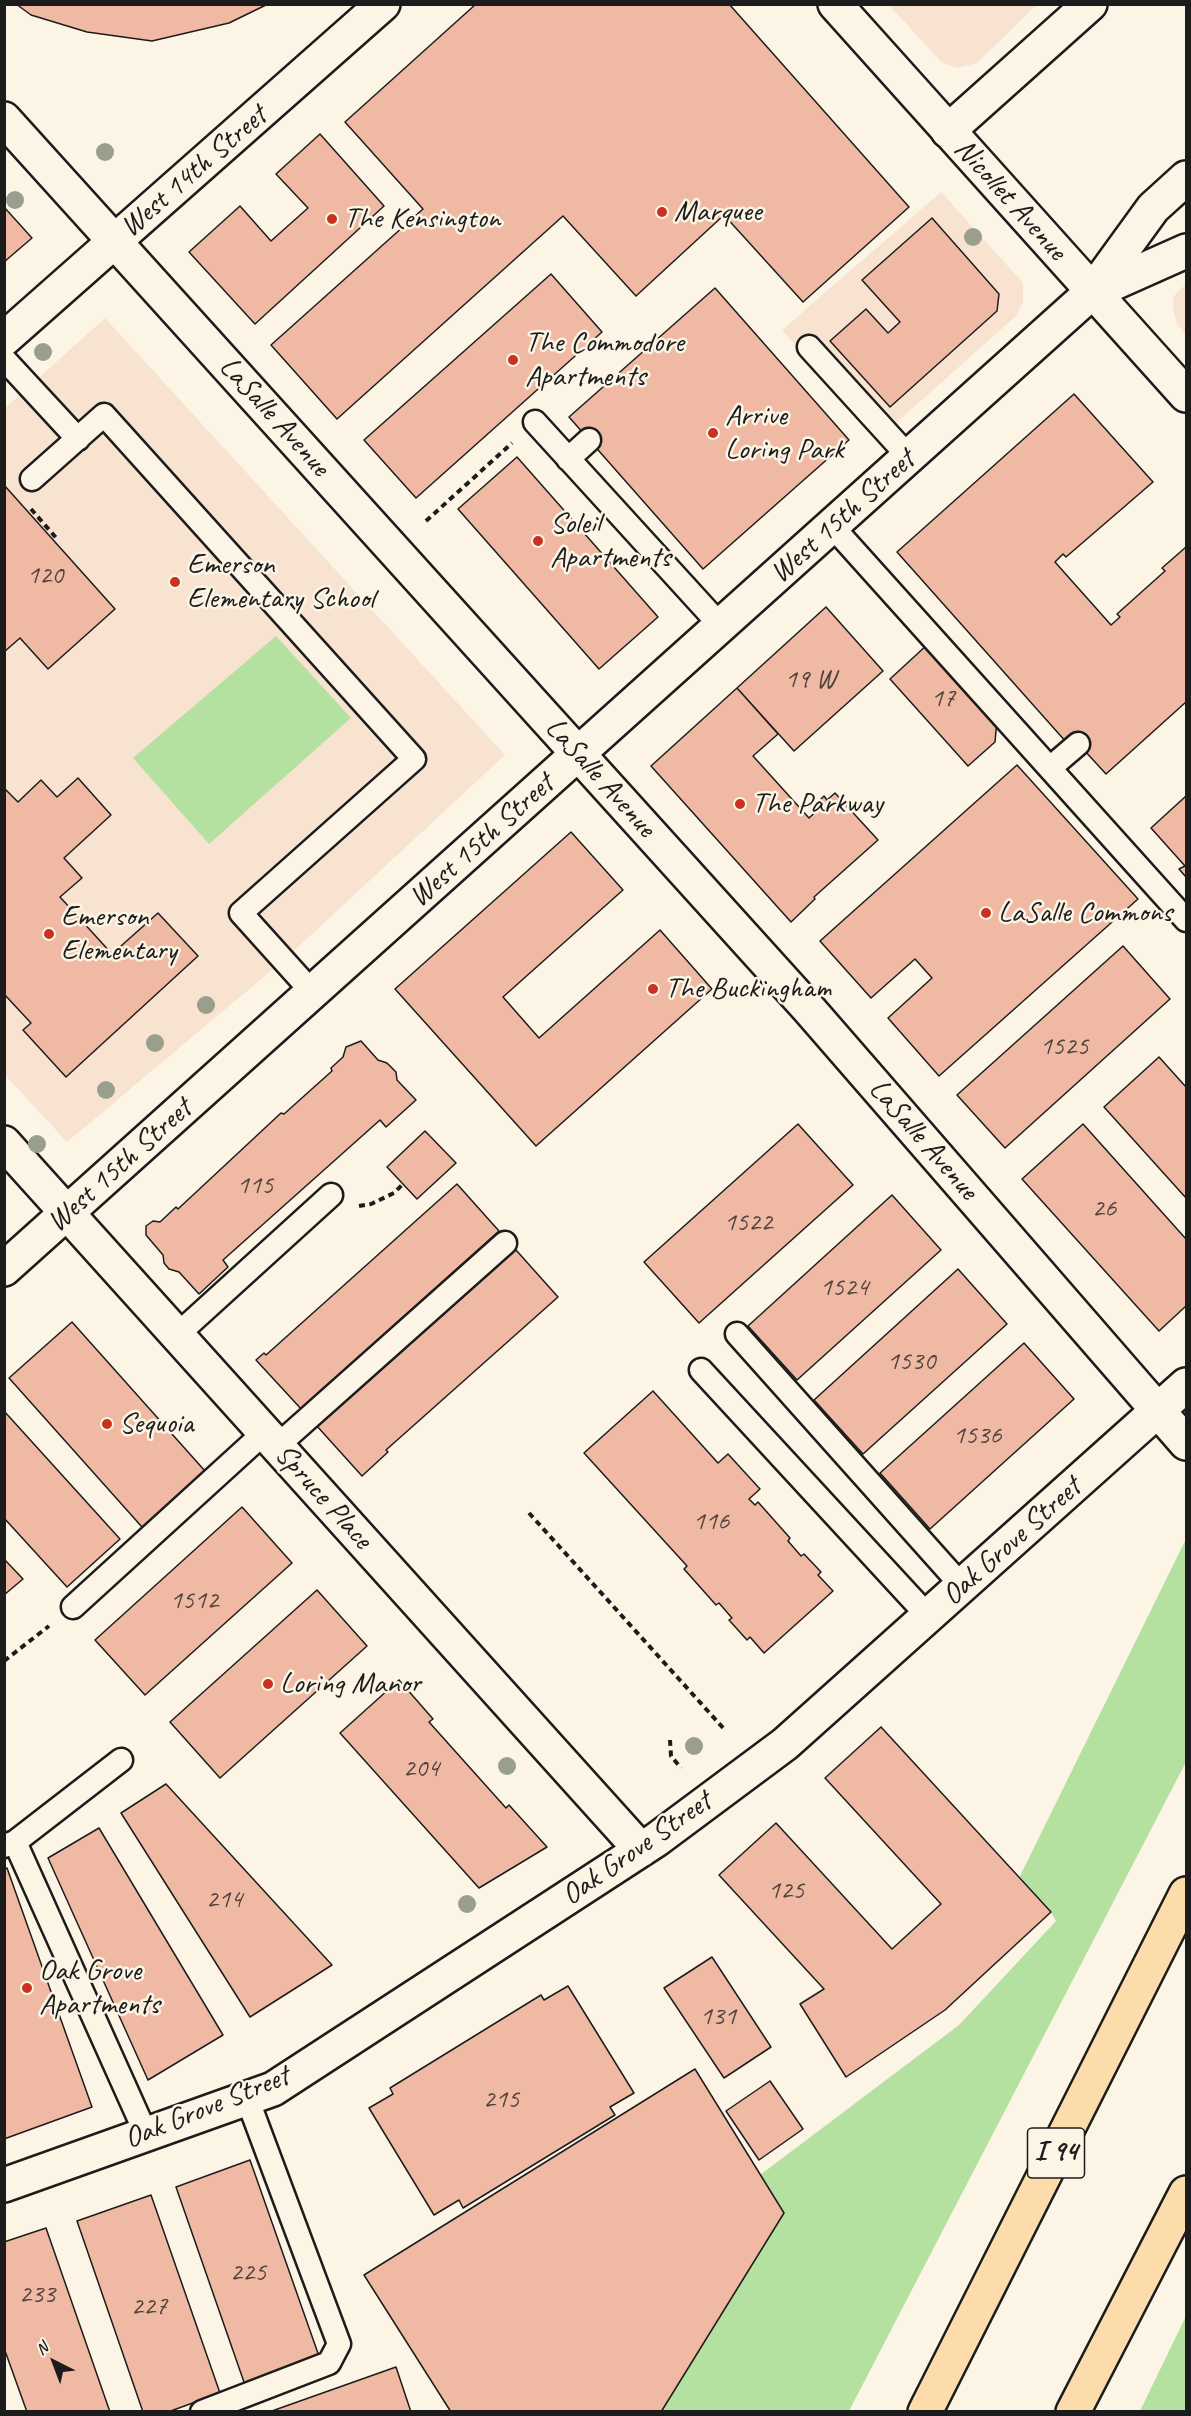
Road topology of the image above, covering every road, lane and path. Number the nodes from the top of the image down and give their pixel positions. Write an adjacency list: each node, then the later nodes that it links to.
1 (383, 4): 7 (street, West 14th Street)
2 (835, 4): 5 (street, Nicollet Avenue)
3 (1090, 4): 5 (street)
4 (4, 119): 7 (street, LaSalle Avenue)
5 (948, 130): 9 (street, Nicollet Avenue)
6 (1186, 178): 9 (street)
7 (115, 241): 10 (street, West 14th Street); 24 (street, LaSalle Avenue)
8 (1186, 251): 9 (street)
9 (1092, 292): 13 (street, Nicollet Avenue); 17 (street, West 15th Street)
10 (4, 339)
11 (809, 347): 17 (lane)
12 (4, 359): 15 (lane)
13 (1186, 395)
14 (535, 422): 18 (lane); 20 (path)
15 (78, 439): 19 (lane); 27 (lane)
16 (589, 440): 18 (lane)
17 (909, 457): 21 (street, West 15th Street)
18 (568, 459): 22 (lane)
19 (32, 479)
20 (426, 521)
21 (832, 526): 22 (street, West 15th Street); 25 (lane)
22 (721, 626): 24 (street, West 15th Street)
23 (1078, 744): 25 (lane)
24 (579, 754): 27 (street, West 15th Street); 38 (street, LaSalle Avenue)
25 (1050, 768): 26 (lane)
26 (1186, 920)
27 (313, 993): 31 (street, West 15th Street)
28 (4, 1143): 31 (street, Spruce Place)
29 (403, 1184): 30 (path)
30 (340, 1202): 35 (lane)
31 (67, 1213): 33 (street, West 15th Street); 35 (street, Spruce Place)
32 (505, 1244): 39 (lane)
33 (4, 1269)
34 (737, 1334): 42 (lane)
35 (177, 1335): 39 (street, Spruce Place)
36 (701, 1370): 44 (lane)
37 (1186, 1385): 38 (street, Oak Grove Street)
38 (1157, 1410): 40 (street, LaSalle Avenue); 42 (street, Oak Grove Street)
39 (271, 1439): 43 (lane); 51 (street, Spruce Place)
40 (1186, 1443)
41 (529, 1513): 46 (path)
42 (962, 1586): 44 (street, Oak Grove Street)
43 (74, 1607): 45 (path)
44 (928, 1616): 51 (street, Oak Grove Street)
45 (4, 1661)
46 (725, 1730)
47 (670, 1740): 49 (path)
48 (121, 1760): 50 (lane)
49 (681, 1768)
50 (10, 1844): 54 (lane)
51 (641, 1850): 53 (street, Oak Grove Street)
52 (1186, 1894): 58 (highway, I 94)
53 (247, 2098): 54 (street, Oak Grove Street); 57 (lane)
54 (146, 2134): 55 (street, Oak Grove Street)
55 (4, 2185)
56 (1186, 2193): 59 (highway)
57 (202, 2412)
58 (925, 2412)
59 (1073, 2412)

